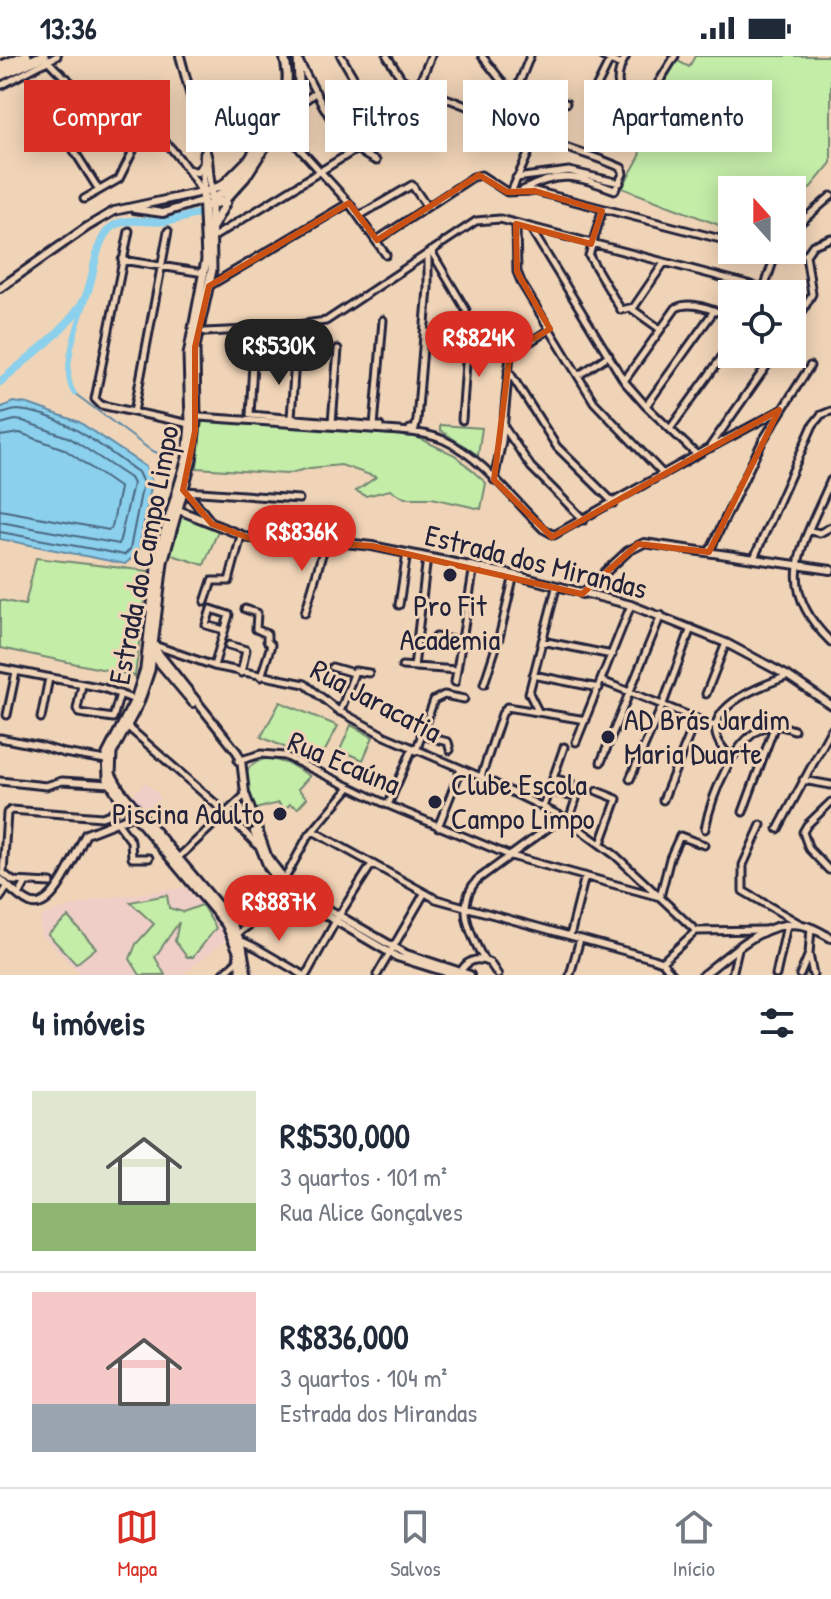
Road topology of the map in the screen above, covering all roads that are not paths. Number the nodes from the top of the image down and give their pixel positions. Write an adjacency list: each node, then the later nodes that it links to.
1 (26, 56): 17 (highway)
2 (56, 56): 13 (street); 18 (street)
3 (180, 56): 22 (street)
4 (284, 56): 56 (main road)
5 (341, 56): 24 (street)
6 (387, 56): 25 (street)
7 (431, 56): 26 (street)
8 (482, 56): 27 (street)
9 (530, 56): 28 (street)
10 (602, 56): 15 (street)
11 (626, 56): 16 (street)
12 (675, 56): 16 (street)
13 (45, 58): 18 (street); 19 (highway); 30 (street)
14 (298, 59): 23 (main road); 31 (street)
15 (610, 60): 16 (street); 29 (street)
16 (621, 65)
17 (0, 67)
18 (57, 70): 20 (street)
19 (0, 75)
20 (67, 78): 21 (street)
21 (70, 80)
22 (187, 80)
23 (297, 80)
24 (355, 80)
25 (405, 80)
26 (421, 80)
27 (501, 80)
28 (520, 80)
29 (600, 80)
30 (0, 86)
31 (316, 92): 32 (street); 33 (street)
32 (309, 97)
33 (325, 105)
34 (170, 149): 47 (street)
35 (568, 150): 50 (street)
36 (75, 152): 51 (street)
37 (133, 152): 51 (street)
38 (204, 152): 46 (street)
39 (205, 152): 56 (street)
40 (262, 152): 54 (main road)
41 (304, 152): 48 (street)
42 (352, 152): 48 (street)
43 (359, 152): 45 (street)
44 (528, 152): 49 (street)
45 (376, 161)
46 (202, 166): 47 (street); 56 (street)
47 (189, 170): 56 (street)
48 (322, 171): 59 (street); 71 (street)
49 (516, 178): 50 (street); 53 (street)
50 (620, 183): 52 (street)
51 (99, 190): 57 (street)
52 (522, 191): 53 (street); 62 (street)
53 (511, 192): 60 (street)
54 (230, 196): 56 (main road); 67 (main road)
55 (831, 196): 65 (street)
56 (207, 197): 58 (street); 63 (street); 67 (main road, Estrada do Campo Limpo); 81 (main road, Estrada do Campo Limpo)
57 (84, 199)
58 (153, 203): 61 (street); 63 (street)
59 (349, 203): 64 (street); 85 (street)
60 (427, 207): 64 (street); 74 (street)
61 (131, 208): 63 (street); 86 (street)
62 (602, 211): 73 (street); 75 (street)
63 (153, 212)
64 (359, 216): 74 (street)
65 (806, 218)
66 (516, 224): 68 (street); 76 (street); 92 (street)
67 (212, 228): 71 (main road, Estrada do Campo Limpo)
68 (530, 228): 75 (street); 99 (street)
69 (129, 231): 78 (street)
70 (168, 231): 80 (street)
71 (212, 238): 81 (main road, Estrada do Campo Limpo)
72 (831, 238): 87 (street)
73 (718, 239)
74 (377, 240): 77 (street)
75 (591, 244): 79 (street); 88 (street)
76 (430, 252): 82 (street); 83 (street); 94 (street)
77 (386, 255)
78 (122, 260): 80 (street); 110 (street)
79 (664, 263): 84 (street); 88 (street)
80 (162, 266): 81 (street); 110 (street)
81 (208, 274): 85 (main road, Estrada do Campo Limpo)
82 (445, 274): 83 (street); 97 (street)
83 (428, 279): 96 (street)
84 (724, 280)
85 (206, 285): 115 (main road, Estrada do Campo Limpo); 126 (main road, Estrada do Campo Limpo)
86 (0, 288)
87 (806, 305)
88 (632, 309): 93 (street)
89 (714, 311): 90 (street); 93 (street); 107 (street)
90 (718, 312)
91 (383, 320): 116 (street)
92 (550, 329): 104 (street); 105 (street)
93 (660, 329): 106 (street)
94 (255, 330): 95 (street); 112 (street)
95 (205, 332)
96 (424, 332): 97 (street); 116 (street)
97 (468, 335): 113 (street)
98 (338, 349): 114 (street)
99 (609, 355): 105 (street); 106 (street)
100 (295, 359): 112 (street)
101 (718, 362): 118 (street)
102 (810, 366): 108 (street)
103 (765, 368): 119 (street)
104 (507, 369): 117 (street); 128 (street)
105 (578, 376): 123 (street)
106 (624, 381): 107 (street)
107 (646, 406): 118 (street)
108 (779, 410): 120 (street); 136 (street)
109 (831, 411): 139 (street)
110 (134, 412): 115 (street)
111 (199, 417): 124 (street)
112 (291, 418): 114 (street)
113 (462, 420)
114 (332, 422): 116 (street)
115 (190, 424): 126 (main road, Estrada do Campo Limpo)
116 (374, 426)
117 (503, 427): 124 (street); 130 (street)
118 (670, 429): 122 (street)
119 (721, 431): 120 (street); 121 (street)
120 (727, 439): 121 (street)
121 (709, 448): 122 (street)
122 (697, 455): 123 (street)
123 (663, 474): 128 (street)
124 (494, 480): 130 (street)
125 (831, 480): 133 (street)
126 (183, 490): 127 (street); 129 (main road, Estrada do Campo Limpo); 131 (street, Estrada dos Mirandas)
127 (299, 499)
128 (614, 503): 130 (street)
129 (175, 509): 131 (street, Estrada dos Mirandas); 160 (main road, Estrada do Campo Limpo)
130 (584, 520)
131 (212, 524): 134 (street, Estrada dos Mirandas)
132 (831, 527): 133 (street)
133 (810, 531): 140 (street)
134 (241, 536): 135 (street, Estrada dos Mirandas); 146 (street)
135 (326, 541): 137 (street, Estrada dos Mirandas); 150 (street)
136 (709, 552): 139 (street); 145 (street)
137 (407, 553): 138 (street, Estrada dos Mirandas); 147 (street)
138 (427, 557): 141 (street, Estrada dos Mirandas); 165 (street)
139 (754, 558): 140 (street)
140 (796, 565): 142 (street); 157 (street)
141 (474, 566): 143 (street, Estrada dos Mirandas); 156 (street)
142 (831, 570)
143 (514, 575): 144 (street, Estrada dos Mirandas); 178 (street)
144 (556, 588): 145 (street, Estrada dos Mirandas); 155 (street)
145 (582, 594): 148 (street, Estrada dos Mirandas)
146 (205, 602)
147 (399, 605)
148 (631, 605): 151 (street, Estrada dos Mirandas); 161 (street)
149 (245, 609): 174 (street)
150 (305, 613)
151 (661, 615): 152 (street, Estrada dos Mirandas); 181 (street)
152 (691, 627): 158 (street, Estrada dos Mirandas); 185 (street)
153 (224, 630): 153 (street); 162 (street)
154 (436, 637): 156 (street)
155 (542, 641): 161 (street); 172 (street)
156 (463, 642): 167 (street)
157 (831, 642)
158 (726, 643): 173 (street, Estrada dos Mirandas); 183 (street)
159 (229, 645): 169 (street)
160 (151, 648): 162 (street, Rua Jaracatia); 182 (main road, Estrada do Campo Limpo); 194 (main road, Estrada do Campo Limpo); 206 (street)
161 (612, 655): 176 (street)
162 (214, 666): 169 (street, Rua Jaracatia)
163 (402, 666): 165 (street)
164 (332, 667): 170 (street)
165 (414, 667): 167 (street)
166 (0, 668): 168 (street)
167 (457, 670): 177 (street)
168 (16, 672): 175 (street); 189 (street)
169 (241, 673): 174 (street, Rua Jaracatia)
170 (353, 673): 171 (street); 187 (street)
171 (369, 673)
172 (533, 675): 180 (street); 188 (street)
173 (788, 676): 186 (street, Estrada dos Mirandas); 195 (street)
174 (261, 677): 187 (street, Rua Jaracatia)
175 (49, 678): 179 (street); 190 (street)
176 (602, 681): 180 (street); 181 (street)
177 (455, 682)
178 (484, 684)
179 (82, 685): 182 (street); 182 (street)
180 (599, 688): 192 (street)
181 (631, 691): 185 (street); 207 (street)
182 (129, 694): 204 (main road, Estrada do Campo Limpo)
183 (706, 694)
184 (464, 699): 198 (street)
185 (663, 704): 191 (street); 211 (street)
186 (831, 705)
187 (340, 712): 202 (street, Rua Jaracatia)
188 (538, 712): 192 (street); 209 (street)
189 (7, 715)
190 (41, 718)
191 (696, 719): 195 (street); 221 (street)
192 (586, 720): 200 (street)
193 (775, 725): 196 (street); 205 (street); 226 (street)
194 (127, 726): 227 (street); 228 (main road, Estrada do Campo Limpo)
195 (715, 726): 205 (street)
196 (794, 730)
197 (831, 730): 212 (street)
198 (421, 735): 202 (street); 203 (street)
199 (0, 738): 204 (street)
200 (576, 742)
201 (564, 747): 210 (street)
202 (414, 750): 208 (street, Rua Jaracatia); 224 (street)
203 (450, 750)
204 (104, 757): 214 (main road, Estrada do Campo Limpo)
205 (732, 758): 234 (street)
206 (240, 761): 217 (street, Rua Ecaúna); 220 (street)
207 (601, 762)
208 (461, 769): 209 (street, Rua Jaracatia); 233 (street)
209 (481, 777): 225 (street, Rua Jaracatia)
210 (553, 778): 215 (street); 218 (street)
211 (630, 779)
212 (803, 780): 216 (street); 235 (street)
213 (0, 781): 214 (street)
214 (109, 781): 222 (main road, Estrada do Campo Limpo)
215 (571, 783)
216 (831, 785)
217 (350, 787): 224 (street, Rua Ecaúna); 236 (street)
218 (549, 791): 225 (street); 229 (street)
219 (597, 791): 237 (street)
220 (244, 796): 227 (street); 239 (street)
221 (663, 800)
222 (123, 802): 228 (main road, Estrada do Campo Limpo); 250 (street)
223 (831, 802): 246 (street)
224 (388, 805): 233 (street, Rua Ecaúna)
225 (543, 807): 230 (street, Rua Jaracatia)
226 (743, 812)
227 (226, 813): 239 (street); 242 (street)
228 (137, 814): 231 (street); 242 (main road, Estrada do Campo Limpo); 273 (main road, Estrada do Campo Limpo)
229 (571, 814)
230 (563, 817): 237 (street, Rua Jaracatia); 240 (street)
231 (117, 822): 241 (street); 255 (street)
232 (761, 825): 261 (street)
233 (438, 827): 240 (street, Rua Ecaúna)
234 (705, 829)
235 (778, 829)
236 (313, 831): 243 (street); 244 (street)
237 (601, 843): 256 (street, Rua Jaracatia)
238 (704, 845): 256 (street)
239 (261, 846): 245 (street); 253 (street)
240 (511, 856): 247 (street, Rua Ecaúna); 258 (street)
241 (149, 858)
242 (178, 858): 266 (main road, Estrada do Campo Limpo)
243 (291, 864): 245 (street); 249 (street)
244 (372, 864): 254 (street); 259 (street)
245 (272, 866): 249 (street)
246 (829, 870)
247 (585, 876): 256 (street, Rua Ecaúna); 265 (street)
248 (0, 879): 252 (street)
249 (283, 880): 253 (street)
250 (26, 882): 251 (street); 255 (street)
251 (51, 883)
252 (8, 886): 255 (street); 257 (street)
253 (289, 890): 259 (street); 266 (street)
254 (424, 894): 258 (street); 271 (street)
255 (19, 895)
256 (660, 897): 264 (street, Rua Jaracatia)
257 (0, 898)
258 (465, 908): 265 (street); 269 (street)
259 (337, 918): 271 (street); 280 (street)
260 (787, 925): 261 (street); 263 (street); 288 (street)
261 (803, 925): 262 (street)
262 (811, 928): 267 (street); 272 (street)
263 (768, 930): 264 (street); 270 (street)
264 (696, 931): 276 (street)
265 (570, 936): 268 (street)
266 (238, 937): 279 (main road, Estrada do Campo Limpo); 280 (street)
267 (831, 938)
268 (580, 939): 276 (street); 284 (street)
269 (474, 942): 274 (street); 275 (street)
270 (738, 949): 286 (street); 287 (street)
271 (392, 950): 277 (street); 281 (street)
272 (809, 954): 289 (street); 290 (street)
273 (240, 958): 278 (street); 279 (main road, Estrada do Campo Limpo)
274 (475, 959): 275 (street); 277 (street)
275 (484, 960): 283 (street)
276 (662, 962): 285 (street)
277 (458, 974): 282 (street)
278 (222, 975)
279 (244, 975)
280 (304, 975)
281 (377, 975)
282 (470, 975)
283 (498, 975)
284 (570, 975)
285 (673, 975)
286 (703, 975)
287 (732, 975)
288 (776, 975)
289 (800, 975)
290 (813, 975)

